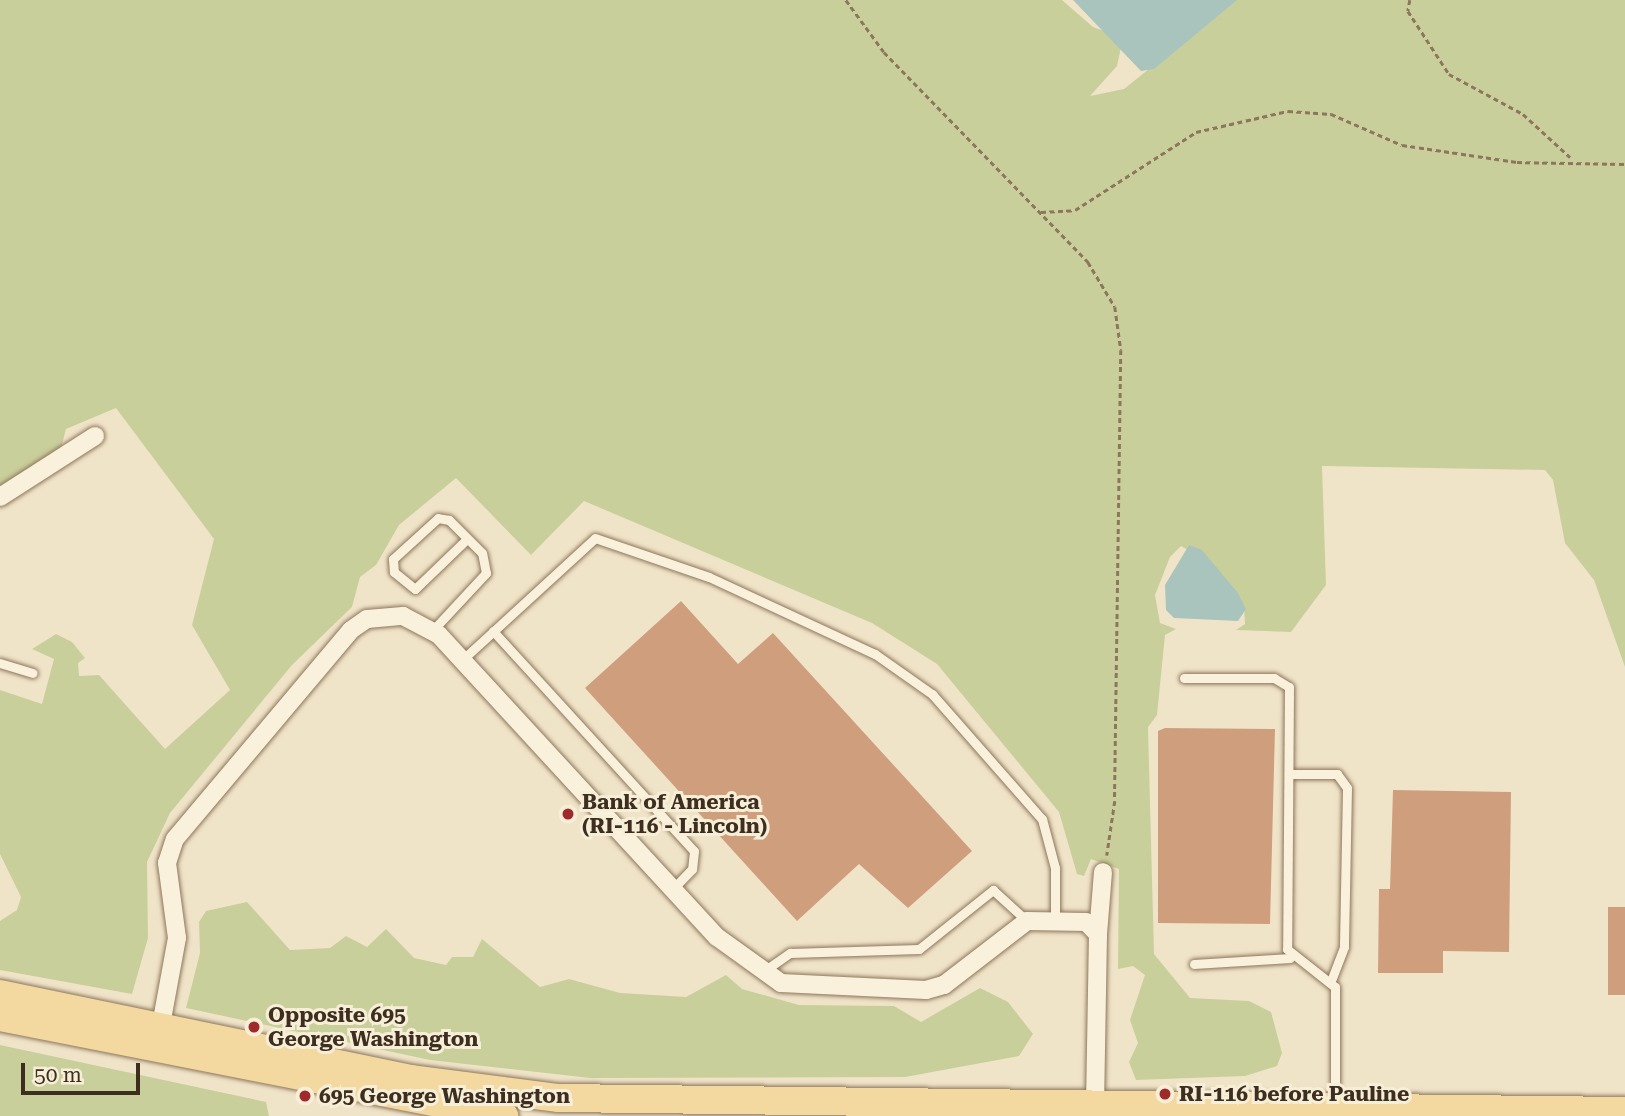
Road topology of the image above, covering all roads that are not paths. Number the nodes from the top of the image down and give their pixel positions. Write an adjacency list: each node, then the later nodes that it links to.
1 (95, 436): 2 (street)
2 (0, 497)
3 (467, 539): 3 (lane); 4 (lane)
4 (433, 630): 6 (street); 22 (street)
5 (493, 631): 6 (lane); 12 (lane); 13 (lane)
6 (462, 660): 12 (street)
7 (0, 663): 8 (lane)
8 (32, 673)
9 (1184, 678): 10 (lane)
10 (1289, 774): 16 (lane); 19 (lane)
11 (1103, 872): 15 (street)
12 (673, 889): 18 (street)
13 (1055, 917): 14 (street); 15 (street)
14 (1027, 921): 18 (street); 18 (lane)
15 (1098, 934): 23 (street)
16 (1290, 958): 17 (lane); 19 (lane)
17 (1194, 964)
18 (762, 972)
19 (1332, 979): 25 (lane)
20 (0, 994): 22 (main road)
21 (0, 1017): 22 (main road)
22 (158, 1038): 23 (main road); 26 (main road)
23 (1095, 1111): 25 (main road)
24 (1625, 1111): 25 (main road)
25 (1335, 1112)
26 (503, 1116)

